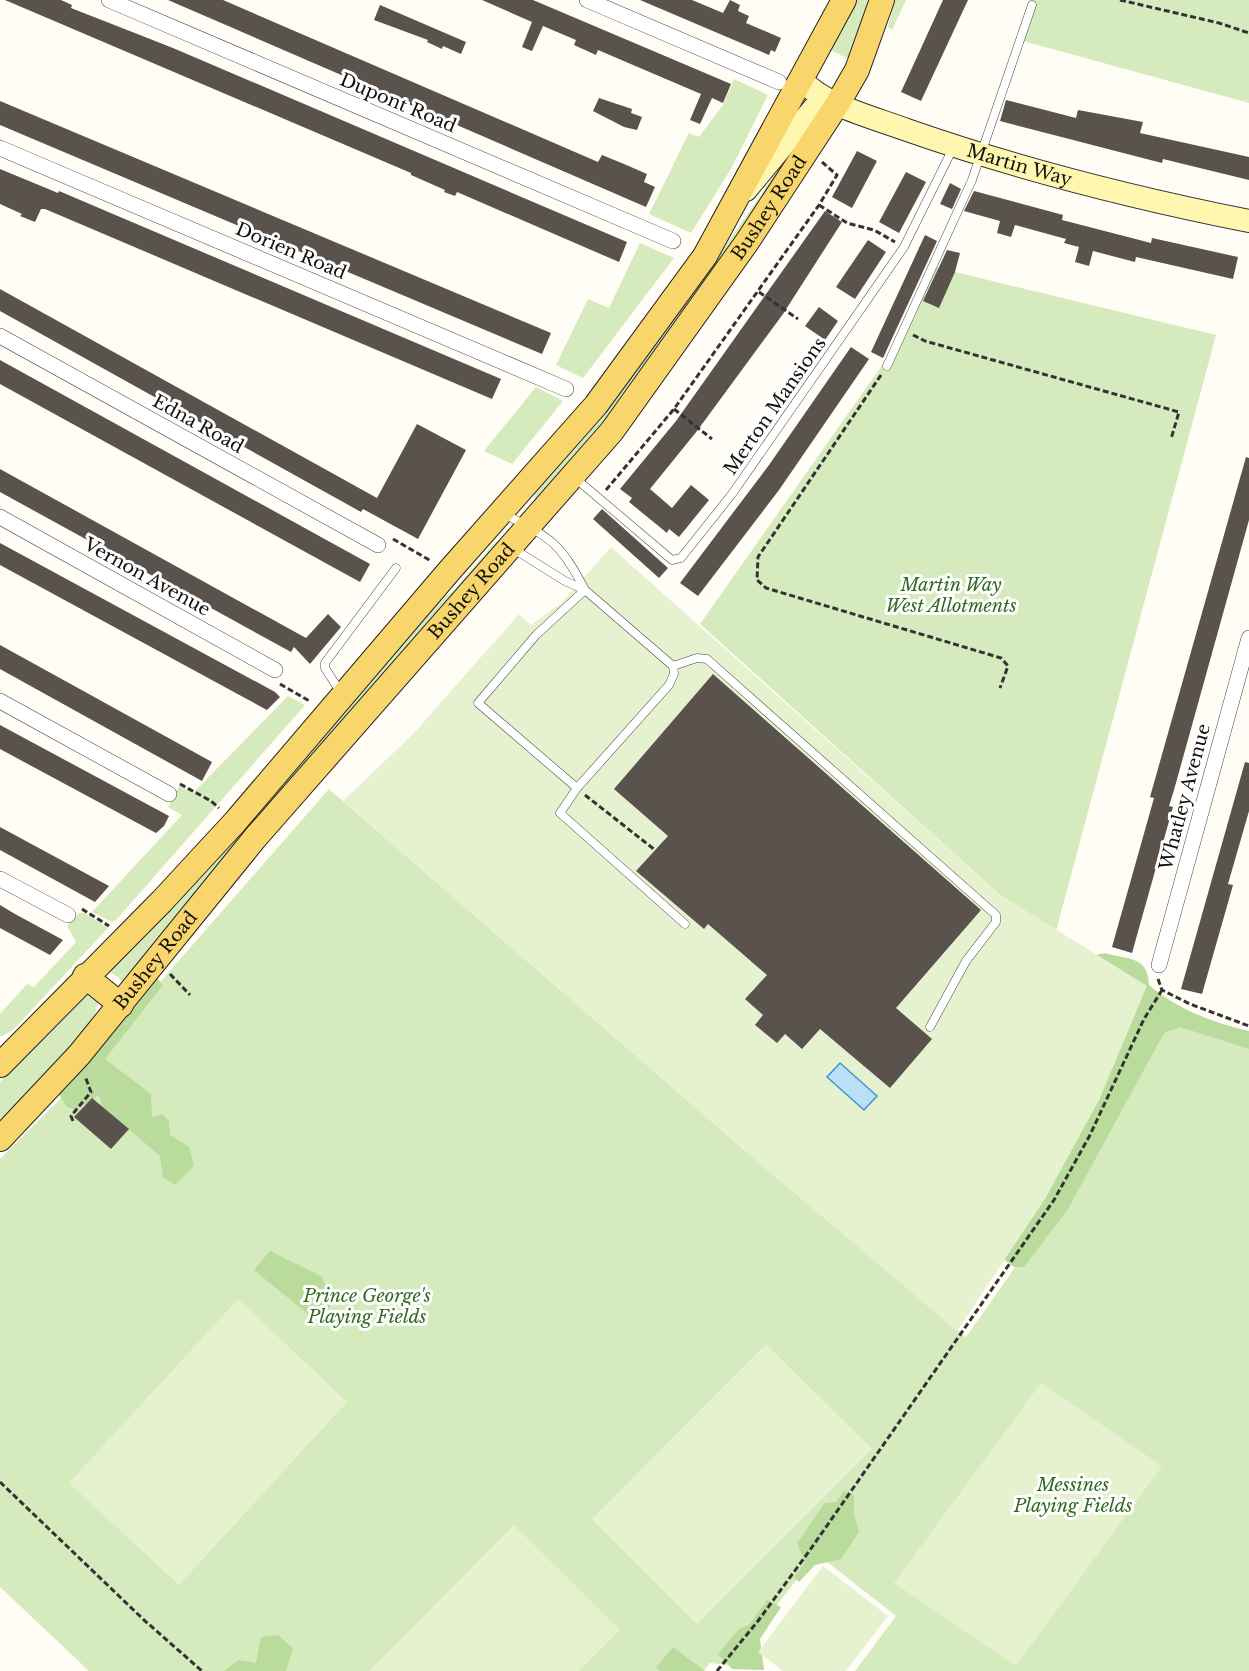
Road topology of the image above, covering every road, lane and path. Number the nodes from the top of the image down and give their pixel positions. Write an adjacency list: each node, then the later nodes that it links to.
1 (109, 0): 17 (street, Dupont Road)
2 (587, 0): 8 (street)
3 (844, 0): 8 (main road, Bushey Road)
4 (882, 0): 9 (main road, Bushey Road)
5 (1119, 0): 7 (path)
6 (1032, 5): 12 (lane)
7 (1249, 33)
8 (790, 81): 9 (main road, Martin Way); 14 (main road, Bushey Road)
9 (834, 102): 10 (main road, Martin Way); 14 (main road, Bushey Road); 28 (main road, Bushey Road)
10 (954, 147): 12 (main road, Martin Way); 18 (lane, Merton Mansions)
11 (0, 148): 24 (street, Dorien Road)
12 (981, 155): 16 (main road, Martin Way); 21 (lane)
13 (822, 162): 15 (path)
14 (740, 196): 30 (main road, Bushey Road)
15 (819, 206): 18 (path); 19 (path)
16 (1249, 221)
17 (673, 241)
18 (904, 247): 29 (lane, Merton Mansions)
19 (759, 292): 20 (path); 25 (path)
20 (798, 319)
21 (903, 330): 23 (lane); 27 (path)
22 (0, 336): 33 (street, Edna Road)
23 (887, 366): 41 (path)
24 (566, 389)
25 (674, 409): 26 (path); 29 (path)
26 (712, 439)
27 (1172, 439)
28 (574, 476): 29 (lane, Merton Mansions); 32 (main road, Bushey Road)
29 (599, 498)
30 (501, 512): 32 (lane); 42 (main road, Bushey Road)
31 (0, 517): 40 (street, Vernon Avenue)
32 (529, 527): 34 (main road, Bushey Road); 37 (lane)
33 (378, 545): 35 (path)
34 (511, 548): 37 (lane); 53 (main road, Bushey Road)
35 (438, 565)
36 (396, 568): 42 (lane)
37 (585, 590): 39 (lane); 45 (lane)
38 (1249, 638): 54 (street, Whatley Avenue)
39 (673, 666): 45 (lane); 59 (lane)
40 (275, 670): 44 (path)
41 (1000, 688)
42 (344, 696): 55 (main road, Bushey Road)
43 (0, 700): 46 (street)
44 (315, 704)
45 (577, 788): 48 (path); 52 (lane)
46 (169, 794): 47 (path)
47 (219, 808)
48 (655, 850)
49 (0, 879): 50 (street)
50 (68, 915): 51 (path)
51 (116, 922)
52 (685, 924)
53 (155, 961): 56 (path); 57 (main road, Bushey Road)
54 (1159, 965)
55 (85, 976): 57 (main road); 60 (main road, Bushey Road)
56 (190, 995)
57 (121, 1005): 63 (main road, Bushey Road)
58 (1249, 1026): 66 (path)
59 (930, 1027)
60 (0, 1065)
61 (81, 1069): 62 (path)
62 (73, 1121)
63 (0, 1139)
64 (0, 1482): 65 (path)
65 (202, 1671)
66 (717, 1671)

